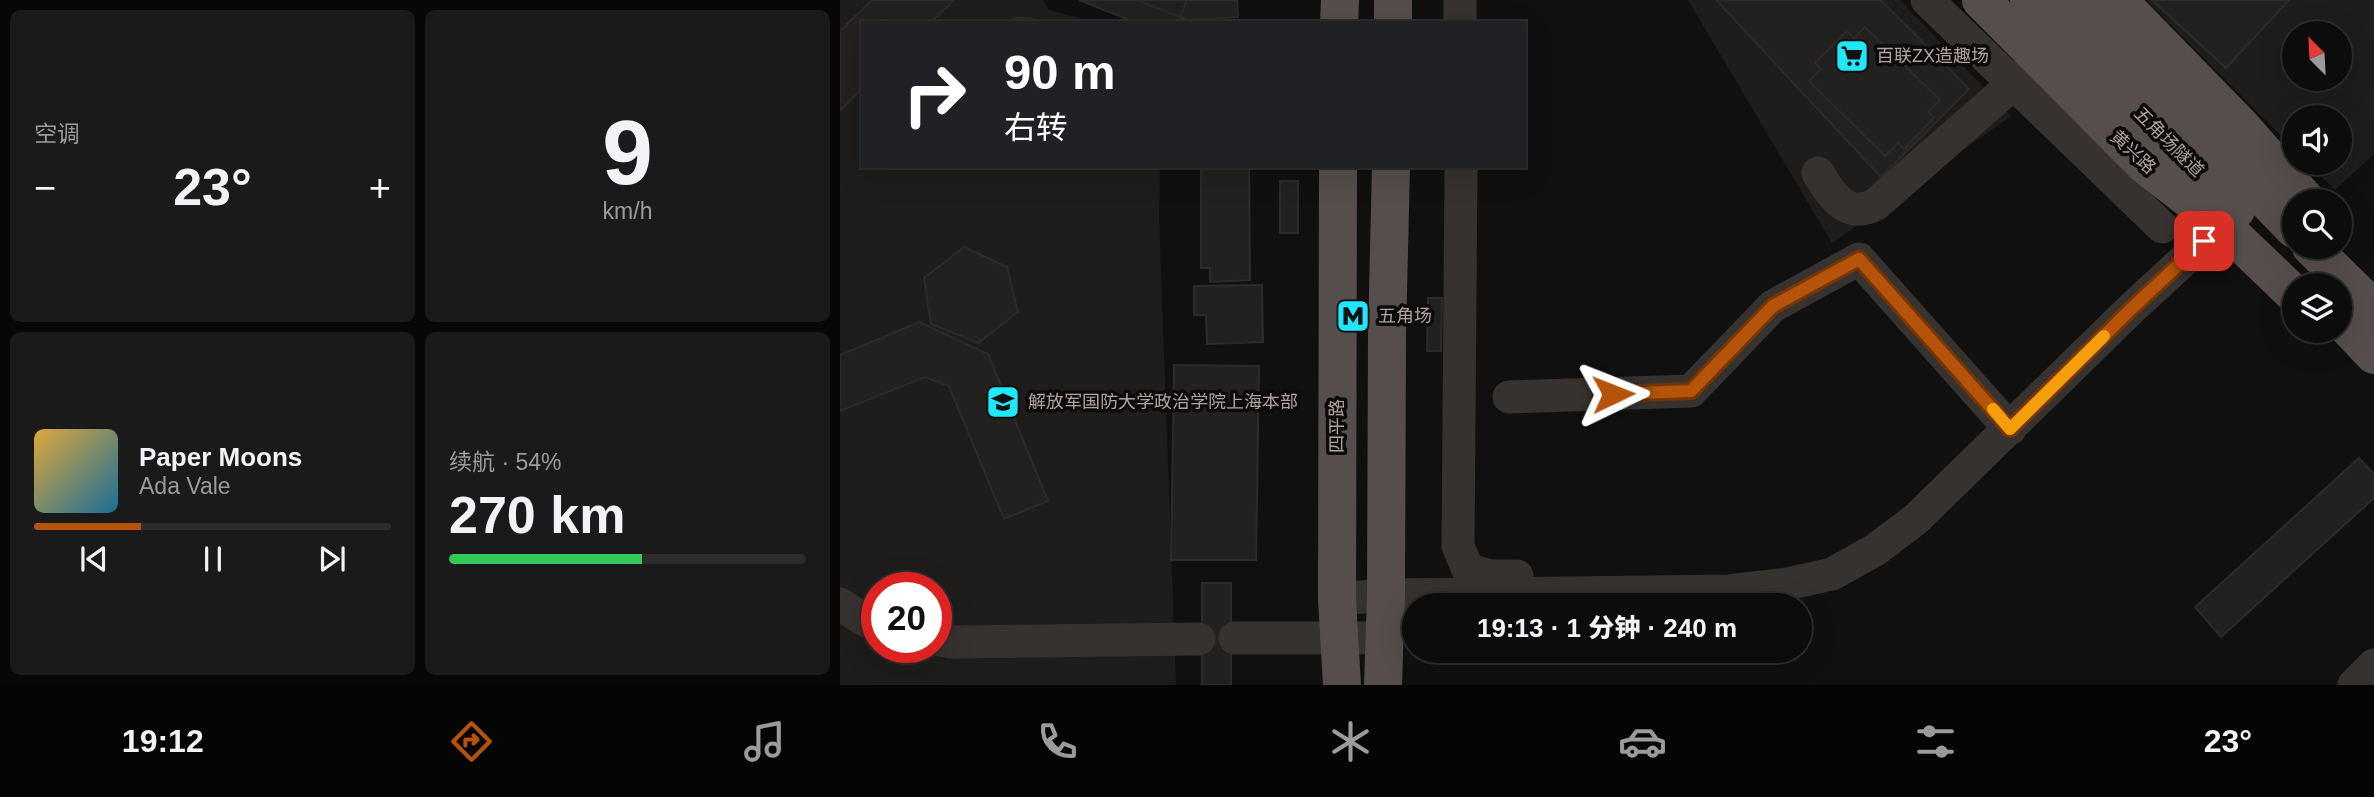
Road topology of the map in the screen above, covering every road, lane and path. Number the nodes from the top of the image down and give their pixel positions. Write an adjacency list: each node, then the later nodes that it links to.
1 (1340, 0): 9 (main road)
2 (1393, 0): 10 (main road)
3 (1460, 0): 11 (lane)
4 (1927, 0): 12 (lane)
5 (1981, 0): 12 (main road, 黄兴路)
6 (2029, 0): 23 (main road, 五角场隧道)
7 (2072, 0): 18 (main road, 五角场隧道)
8 (2118, 0): 17 (main road)
9 (1339, 21)
10 (1394, 21)
11 (1460, 21)
12 (2027, 72): 16 (lane); 19 (main road, 黄兴路); 20 (lane)
13 (1338, 168): 35 (main road, 四平路)
14 (1391, 168): 34 (main road)
15 (1461, 168): 33 (lane)
16 (1818, 173)
17 (2296, 189)
18 (2282, 217)
19 (2222, 225): 25 (main road, 黄兴路); 32 (lane)
20 (2162, 227)
21 (2352, 252): 24 (main road)
22 (2323, 259): 26 (main road)
23 (2296, 273)
24 (2374, 278)
25 (2282, 282)
26 (2374, 309)
27 (2352, 332): 29 (main road)
28 (2351, 343): 30 (main road)
29 (2374, 355)
30 (2374, 363)
31 (1509, 397): 32 (lane)
32 (2010, 429): 34 (lane)
33 (1698, 573)
34 (1386, 595): 35 (lane); 40 (main road)
35 (1337, 599): 38 (main road, 四平路)
36 (840, 604): 37 (lane)
37 (861, 618)
38 (1339, 637): 39 (lane); 40 (lane); 44 (main road, 四平路)
39 (1235, 638)
40 (1383, 638): 45 (main road)
41 (1199, 639): 42 (lane)
42 (952, 642)
43 (2374, 665): 46 (lane)
44 (1342, 685)
45 (1382, 685)
46 (2354, 685)

